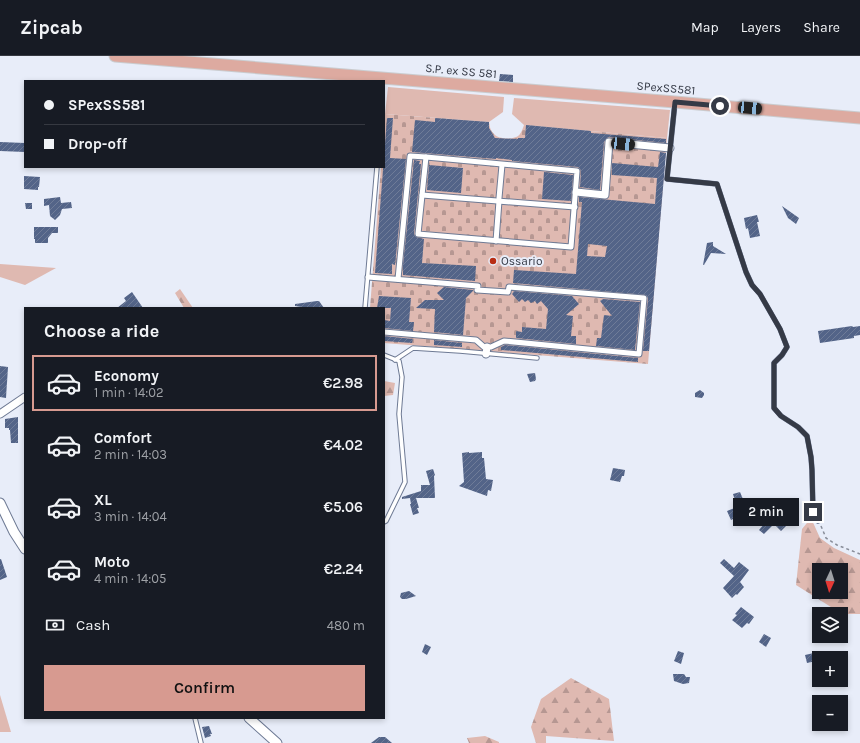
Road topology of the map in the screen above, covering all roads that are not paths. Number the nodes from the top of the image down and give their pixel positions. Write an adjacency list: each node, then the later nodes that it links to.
1 (115, 56): 2 (main road, S.P. ex SS 581)
2 (373, 80)
3 (385, 81): 4 (main road, S.P. ex SS 581)
4 (590, 94): 5 (main road, SPexSS581)
5 (675, 102): 6 (main road, SPexSS581); 7 (lane)
6 (860, 118)
7 (670, 148): 11 (street); 27 (lane)
8 (426, 157): 9 (street); 12 (street); 17 (street)
9 (502, 165): 11 (street); 13 (street)
10 (377, 168): 16 (lane)
11 (576, 192): 14 (street)
12 (422, 195): 13 (street); 15 (street)
13 (499, 200): 14 (street); 15 (street)
14 (575, 207): 15 (street)
15 (496, 241)
16 (368, 277): 17 (street); 18 (lane)
17 (398, 279): 20 (street)
18 (365, 307)
19 (385, 332): 20 (street)
20 (486, 350): 22 (lane); 23 (lane)
21 (385, 355): 23 (lane)
22 (536, 358)
23 (396, 360): 28 (lane)
24 (24, 398): 25 (street)
25 (0, 414)
26 (0, 503): 29 (street)
27 (818, 521)
28 (385, 522)
29 (24, 547)
30 (194, 719): 32 (lane)
31 (251, 719): 33 (street)
32 (201, 743)
33 (277, 743)

